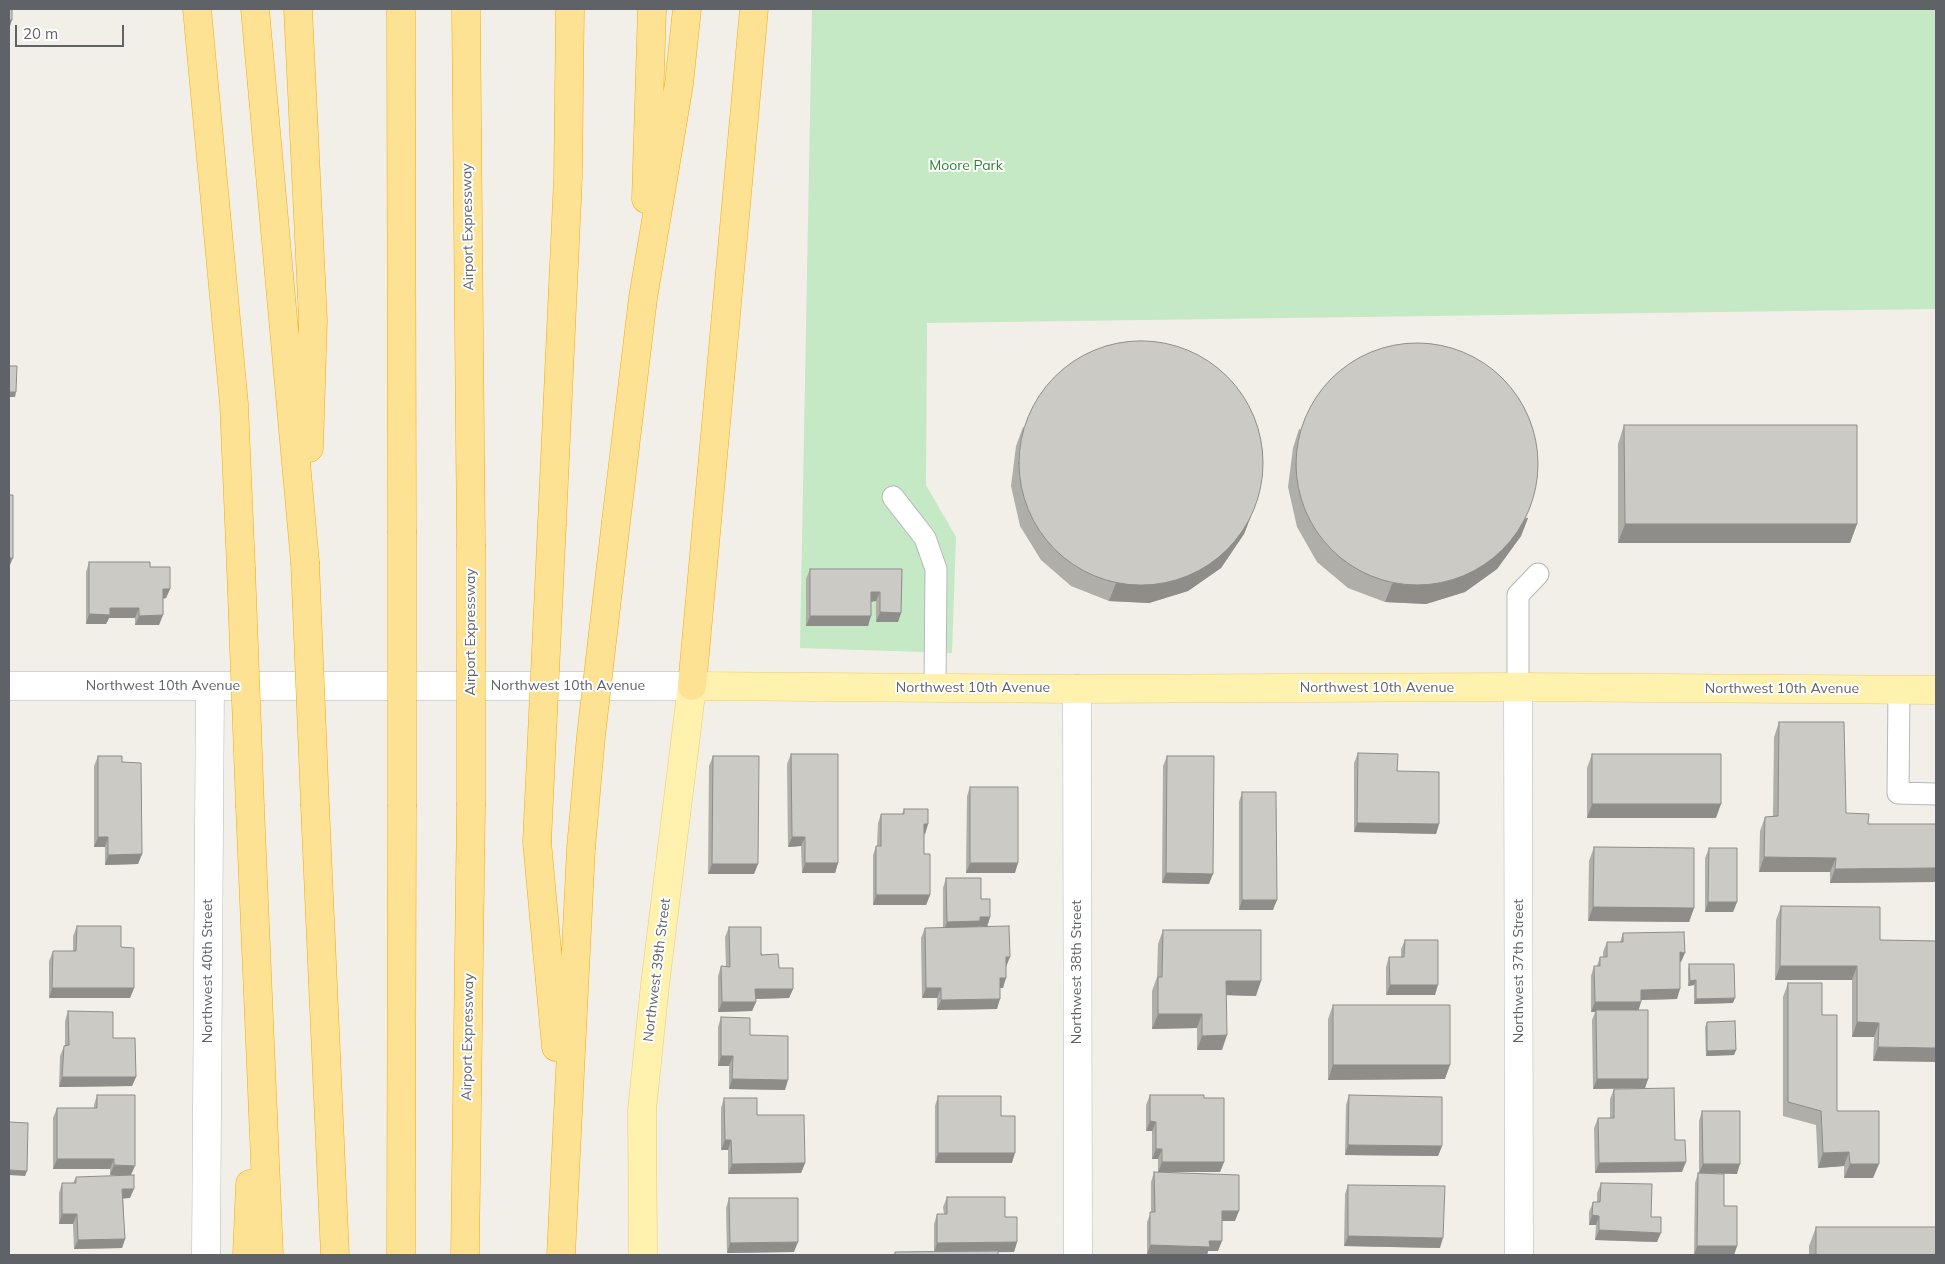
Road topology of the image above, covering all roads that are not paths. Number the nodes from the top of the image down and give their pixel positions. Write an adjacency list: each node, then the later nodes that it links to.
1 (197, 9): 23 (highway, bridge)
2 (255, 9): 12 (highway)
3 (298, 9): 12 (highway)
4 (401, 9): 29 (highway, bridge)
5 (466, 9): 30 (highway, Airport Expressway, bridge)
6 (570, 9): 24 (highway, bridge)
7 (652, 9): 10 (highway)
8 (687, 9): 10 (highway)
9 (754, 9): 16 (highway)
10 (643, 298): 24 (highway, bridge)
11 (893, 497): 18 (lane)
12 (305, 562): 28 (highway, bridge)
13 (1538, 574): 17 (lane)
14 (9, 686): 15 (street, Northwest 10th Avenue)
15 (210, 686): 16 (street, Northwest 10th Avenue); 25 (street, Northwest 40th Street)
16 (692, 686): 18 (main road, Northwest 10th Avenue); 32 (main road, Northwest 39th Street)
17 (1518, 687): 19 (main road, Northwest 10th Avenue); 20 (main road, Northwest 10th Avenue); 34 (street, Northwest 37th Street)
18 (935, 688): 19 (main road, Northwest 10th Avenue)
19 (1077, 689): 33 (street, Northwest 38th Street)
20 (1899, 690): 21 (main road, Northwest 10th Avenue); 22 (lane)
21 (1936, 690)
22 (1936, 794)
23 (257, 967): 26 (highway); 27 (highway)
24 (566, 1150): 31 (highway)
25 (206, 1255)
26 (247, 1255)
27 (269, 1255)
28 (335, 1255)
29 (401, 1255)
30 (465, 1255)
31 (561, 1255)
32 (643, 1255)
33 (1078, 1255)
34 (1519, 1255)

